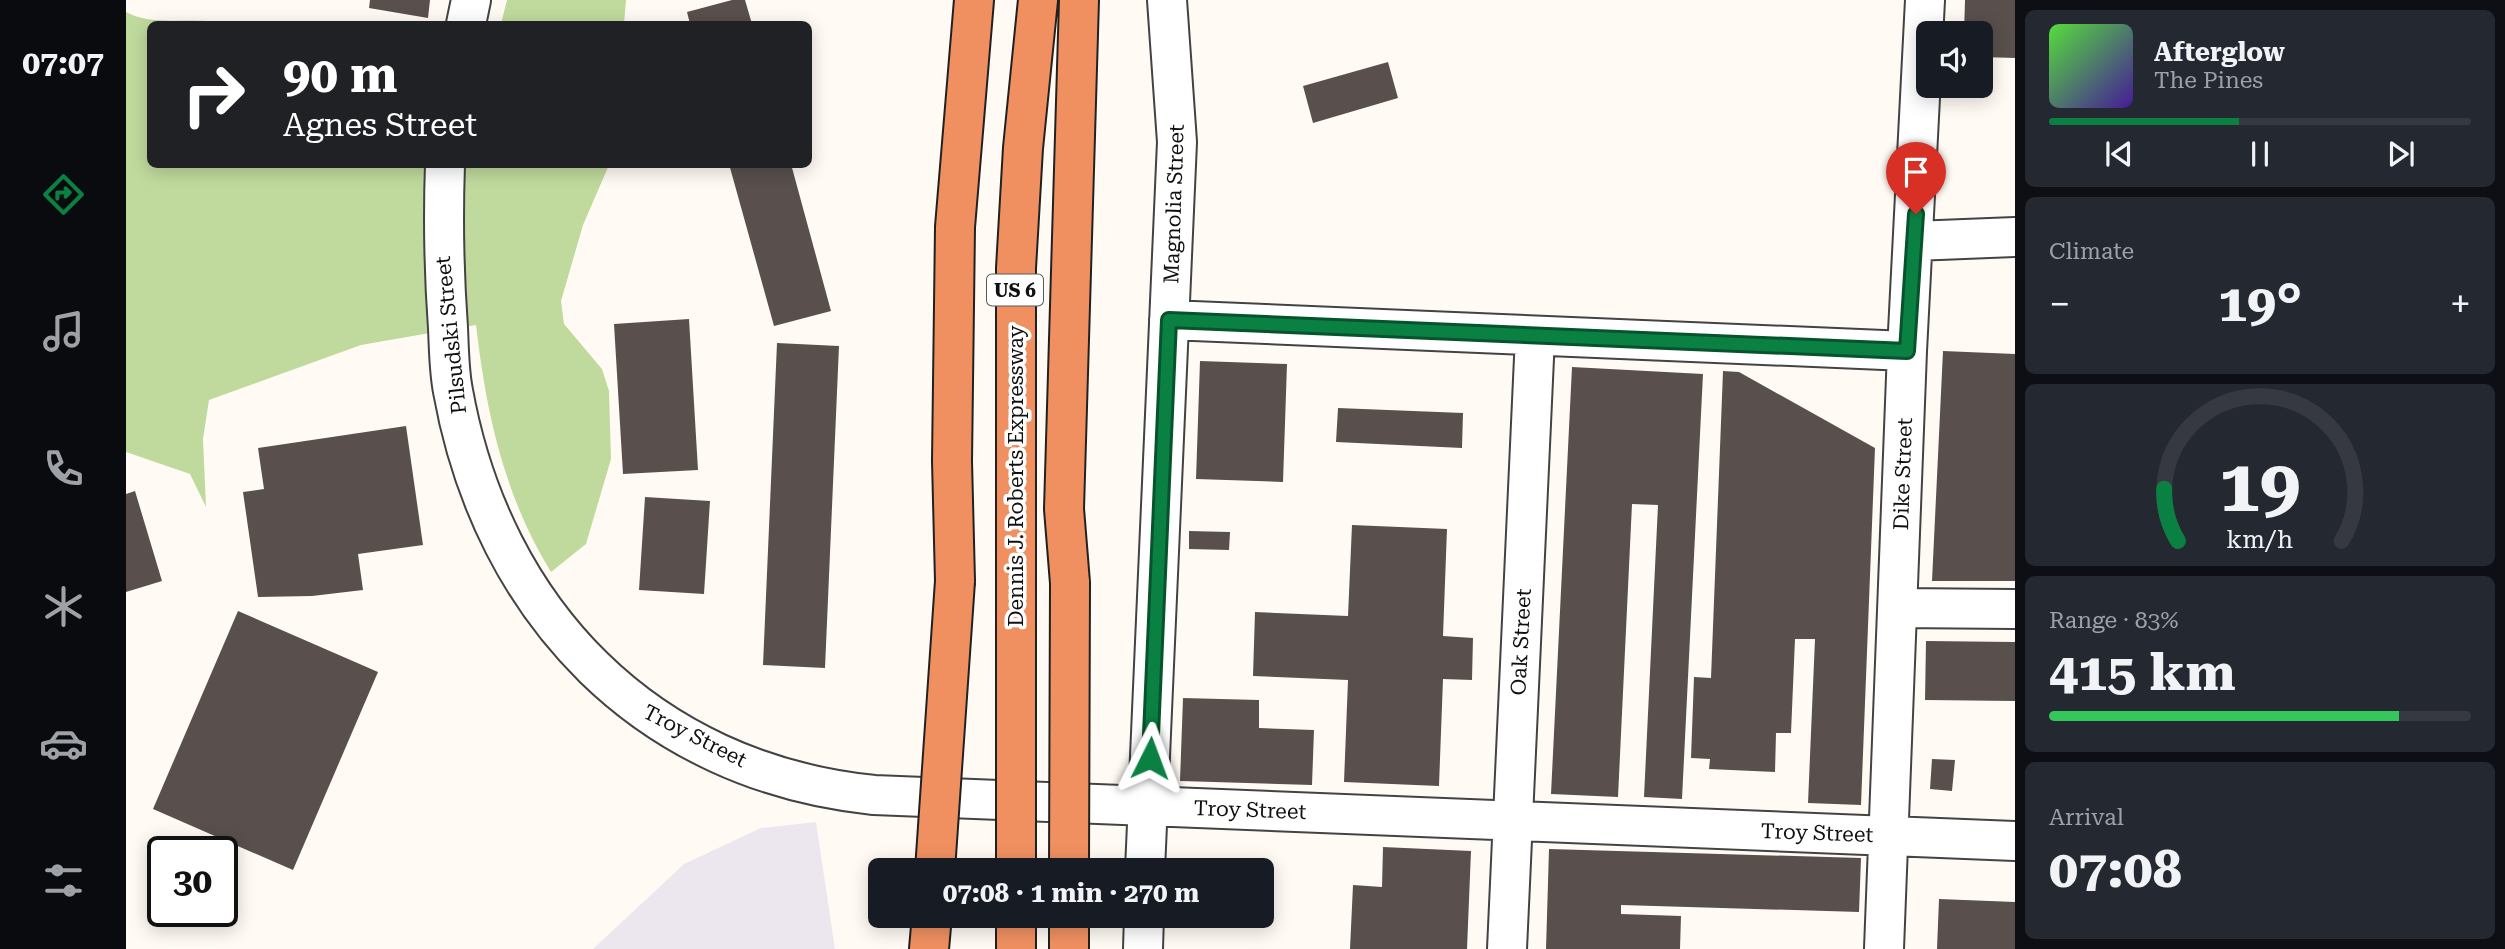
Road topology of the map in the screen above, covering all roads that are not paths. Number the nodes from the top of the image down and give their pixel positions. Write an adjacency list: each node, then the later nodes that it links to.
1 (471, 0): 8 (street)
2 (952, 0): 9 (highway)
3 (974, 0): 9 (highway)
4 (1038, 0): 26 (highway, Dennis J. Roberts Expressway / US 6, bridge)
5 (1079, 0): 27 (highway, bridge)
6 (1167, 0): 13 (street, Magnolia Street)
7 (1925, 0): 12 (street, Dike Street)
8 (467, 21)
9 (958, 167): 17 (highway)
10 (444, 168): 16 (street, Pilsudski Street)
11 (2015, 237): 12 (street)
12 (1914, 241): 15 (street, Dike Street)
13 (1169, 320): 14 (street); 20 (street, Magnolia Street)
14 (1535, 336): 15 (street); 21 (street, Oak Street)
15 (1907, 351): 18 (street, Dike Street)
16 (501, 540): 20 (street, Troy Street)
17 (955, 581): 24 (highway, bridge); 25 (highway, bridge)
18 (1899, 608): 19 (street); 22 (street, Dike Street)
19 (2015, 609)
20 (1148, 806): 21 (street, Troy Street); 28 (street, Magnolia Street)
21 (1513, 821): 22 (street, Troy Street); 39 (street, Oak Street)
22 (1889, 836): 23 (street, Troy Street); 40 (street, Dike Street)
23 (2015, 841)
24 (936, 858)
25 (955, 858)
26 (1016, 858)
27 (1069, 858)
28 (1146, 858)
29 (931, 928): 34 (highway)
30 (955, 928): 35 (highway)
31 (1016, 928): 36 (highway)
32 (1069, 928): 37 (highway)
33 (1144, 928): 38 (street)
34 (929, 949)
35 (955, 949)
36 (1016, 949)
37 (1069, 949)
38 (1143, 949)
39 (1507, 949)
40 (1884, 949)

